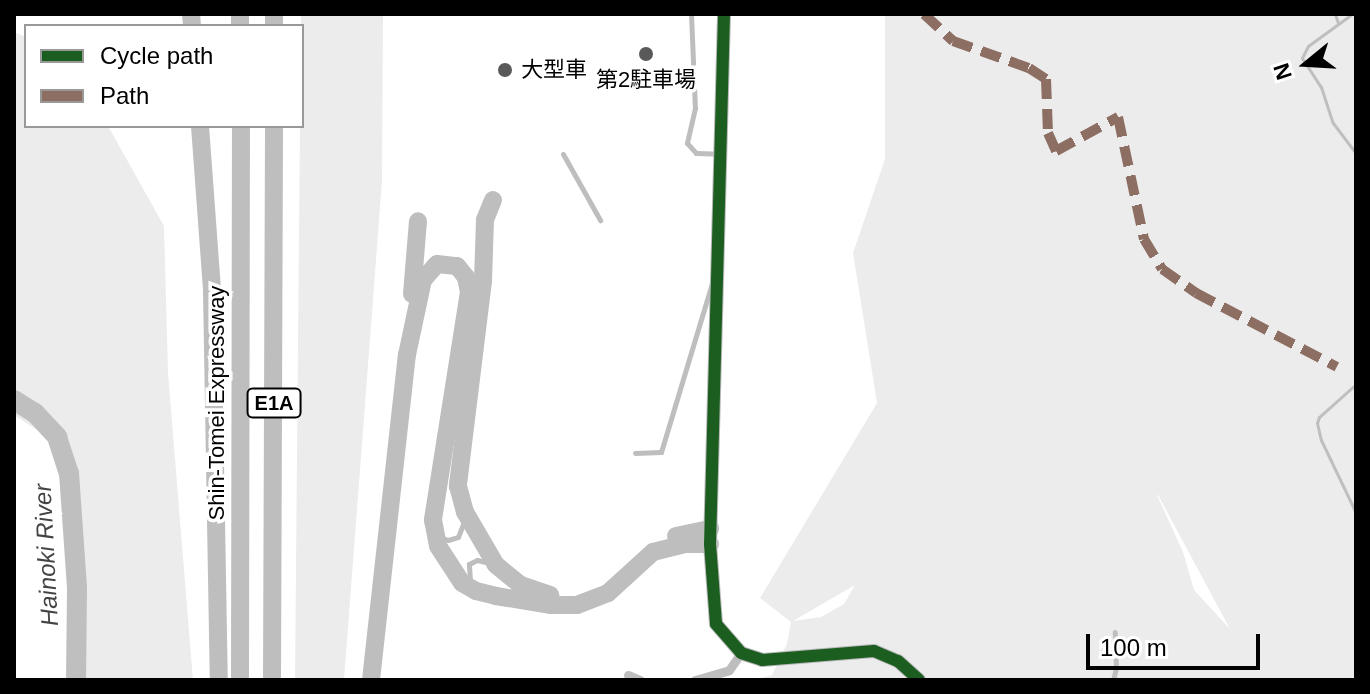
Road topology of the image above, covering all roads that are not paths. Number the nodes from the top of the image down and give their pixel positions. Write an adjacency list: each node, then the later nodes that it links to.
1 (691, 14): 7 (lane)
2 (724, 14): 7 (street)
3 (200, 128): 22 (highway)
4 (241, 128): 23 (highway, Shin-Tomei Expressway / E1A)
5 (274, 128): 24 (highway, E1A)
6 (563, 154): 9 (lane)
7 (721, 155): 11 (street)
8 (493, 200): 14 (highway)
9 (600, 220)
10 (418, 221): 12 (highway)
11 (717, 271): 13 (lane); 16 (street)
12 (407, 355): 15 (highway); 25 (highway)
13 (635, 453)
14 (465, 512): 15 (lane); 17 (highway)
15 (433, 529): 18 (highway)
16 (710, 536): 17 (highway); 18 (highway); 20 (street)
17 (496, 565): 18 (lane)
18 (476, 591)
19 (1115, 632): 29 (lane)
20 (741, 653): 27 (street); 28 (street)
21 (627, 678): 26 (street)
22 (219, 680)
23 (240, 680)
24 (272, 680)
25 (371, 680)
26 (640, 680)
27 (695, 680)
28 (919, 680)
29 (1113, 680)

